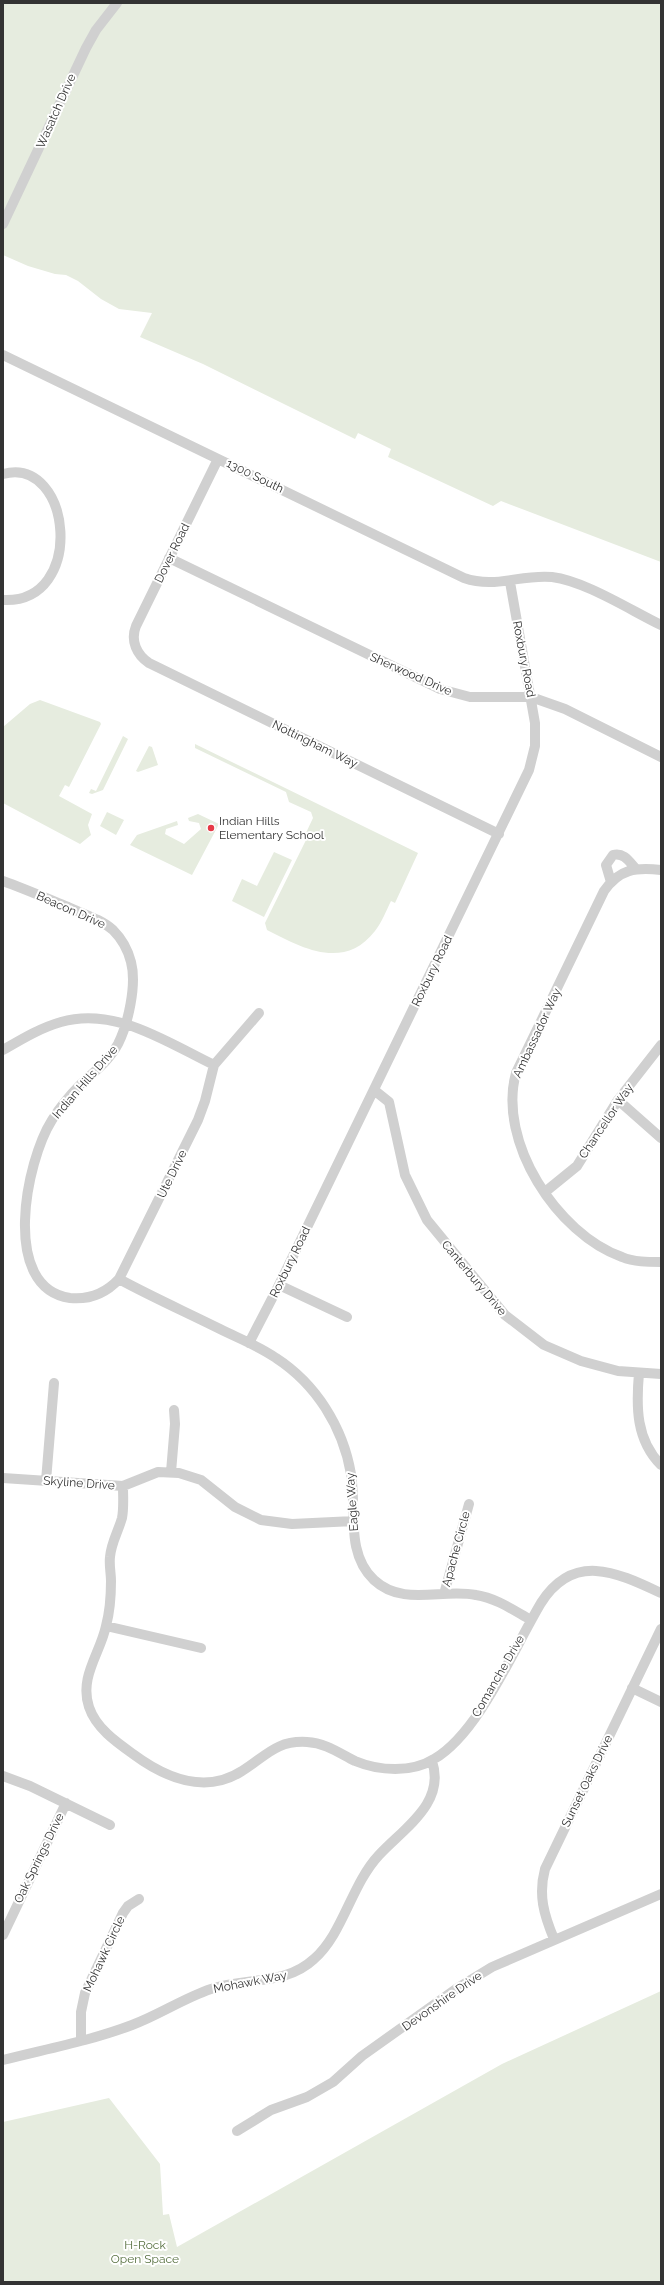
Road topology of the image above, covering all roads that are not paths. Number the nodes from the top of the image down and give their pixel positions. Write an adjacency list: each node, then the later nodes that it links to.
1 (117, 3): 2 (street, Wasatch Drive)
2 (3, 224)
3 (3, 355): 4 (street, 1300 South)
4 (218, 459): 6 (street, Dover Road); 7 (street, 1300 South)
5 (3, 474): 8 (street)
6 (170, 558): 10 (street, Dover Road); 11 (street, Sherwood Drive)
7 (510, 582): 9 (street, 1300 South); 11 (street, Roxbury Road)
8 (3, 600)
9 (661, 624)
10 (136, 649): 13 (street, Nottingham Way)
11 (531, 697): 12 (street, Sherwood Drive); 13 (street, Roxbury Road)
12 (661, 756)
13 (499, 834): 23 (street, Roxbury Road)
14 (635, 868): 15 (street); 17 (street, Ambassador Way); 17 (street)
15 (661, 870)
16 (3, 880): 19 (street, Beacon Drive)
17 (611, 882): 26 (street, Ambassador Way)
18 (259, 1013): 22 (street)
19 (124, 1024): 21 (street); 22 (street); 28 (street, Indian Hills Drive)
20 (661, 1045): 24 (street, Chancellor Way)
21 (3, 1050)
22 (214, 1065): 28 (street, Ute Drive)
23 (374, 1090): 29 (street, Roxbury Road); 32 (street, Canterbury Drive)
24 (618, 1100): 25 (street); 26 (street, Chancellor Way)
25 (661, 1138)
26 (545, 1192): 27 (street, Ambassador Way)
27 (661, 1262)
28 (119, 1279): 31 (street, Eagle Way)
29 (280, 1285): 30 (street); 31 (street, Roxbury Road)
30 (347, 1317)
31 (248, 1343): 42 (street, Eagle Way)
32 (639, 1373): 33 (street, Canterbury Drive); 36 (street)
33 (661, 1374)
34 (54, 1383): 39 (street)
35 (174, 1410): 37 (street)
36 (661, 1465)
37 (172, 1472): 40 (street, Skyline Drive); 42 (street, Skyline Drive)
38 (3, 1478): 39 (street, Skyline Drive)
39 (46, 1481): 40 (street, Skyline Drive)
40 (123, 1486): 46 (street, Comanche Drive)
41 (469, 1504): 43 (street, Apache Circle)
42 (354, 1522): 43 (street, Eagle Way)
43 (444, 1594): 45 (street, Eagle Way)
44 (661, 1594): 45 (street, Comanche Drive)
45 (531, 1620): 51 (street, Comanche Drive)
46 (106, 1626): 48 (street); 51 (street, Comanche Drive)
47 (661, 1629): 49 (street, Sunset Oaks Drive)
48 (201, 1648)
49 (632, 1688): 50 (street); 58 (street, Sunset Oaks Drive)
50 (661, 1702)
51 (432, 1761): 59 (street, Mohawk Way)
52 (3, 1776): 53 (street)
53 (66, 1803): 54 (street); 57 (street, Oak Springs Drive)
54 (110, 1825)
55 (661, 1894): 58 (street, Devonshire Drive)
56 (139, 1899): 59 (street, Mohawk Circle)
57 (3, 1935)
58 (554, 1939): 61 (street, Devonshire Drive)
59 (81, 2040): 60 (street, Mohawk Way)
60 (3, 2060)
61 (237, 2131)

